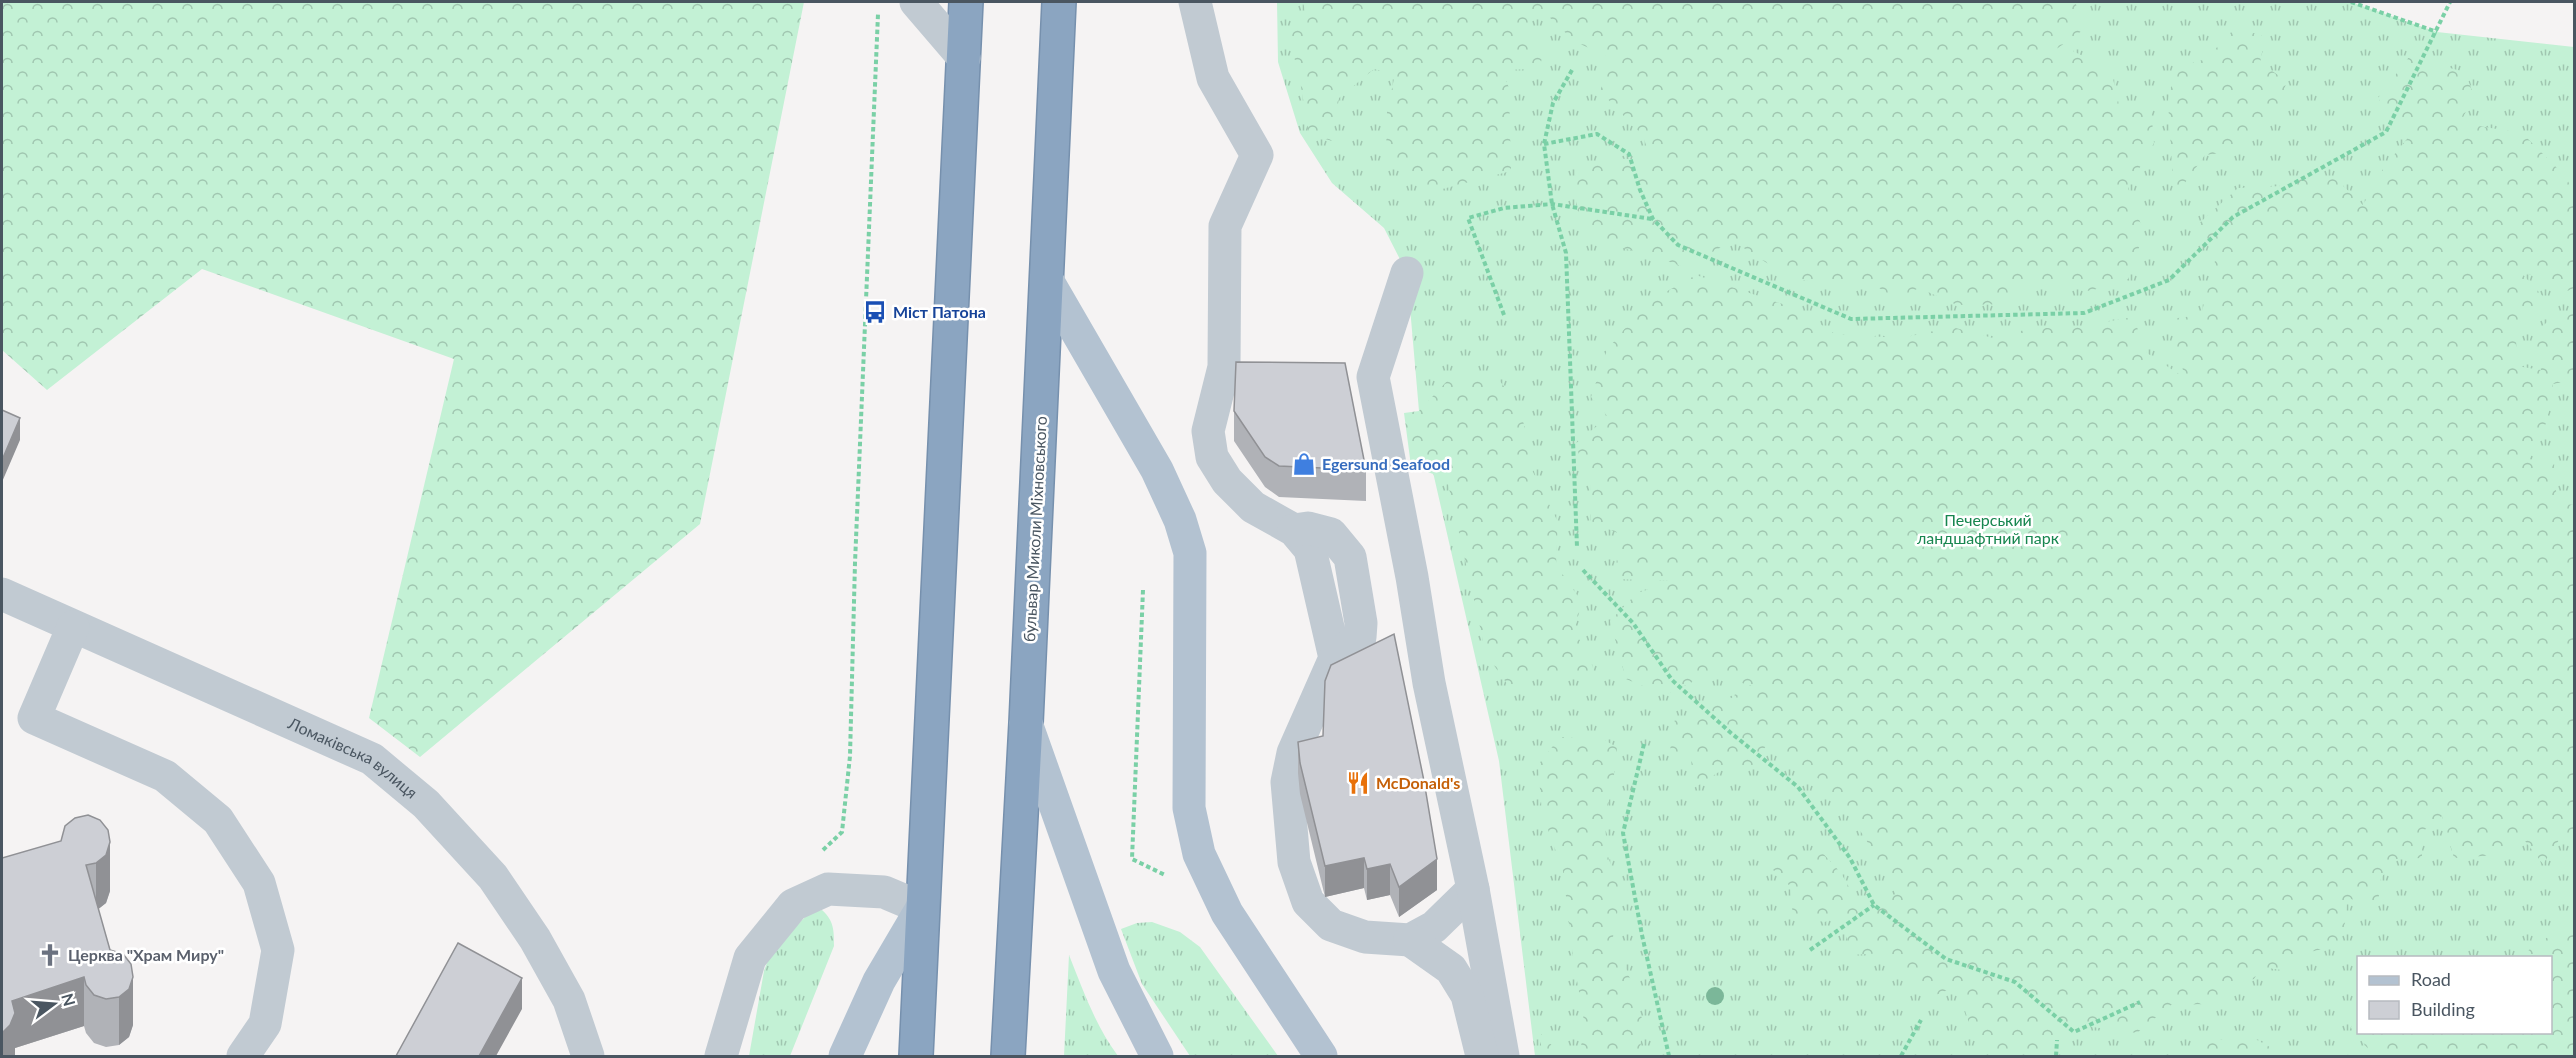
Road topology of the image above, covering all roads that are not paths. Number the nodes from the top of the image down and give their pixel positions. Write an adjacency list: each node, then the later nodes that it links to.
1 (916, 2): 5 (street)
2 (966, 2): 5 (highway)
3 (1059, 2): 7 (highway, бульвар Миколи Міхновського)
4 (1195, 2): 15 (street)
5 (964, 57): 14 (highway)
6 (1407, 273): 9 (street)
7 (1047, 280): 12 (highway, бульвар Миколи Міхновського); 23 (main road)
8 (1341, 375): 9 (street)
9 (1373, 377): 13 (street)
10 (2, 594): 11 (street, Ломаківська вулиця)
11 (73, 627): 16 (street); 17 (street, Ломаківська вулиця)
12 (1026, 723): 21 (highway, бульвар Миколи Міхновського); 22 (main road)
13 (1473, 889): 15 (street); 25 (street)
14 (922, 908): 18 (street); 19 (main road); 20 (highway)
15 (1410, 940): 24 (street)
16 (243, 1056)
17 (588, 1056)
18 (722, 1056)
19 (845, 1056)
20 (916, 1056)
21 (1008, 1056)
22 (1157, 1056)
23 (1320, 1056)
24 (1482, 1056)
25 (1503, 1056)

